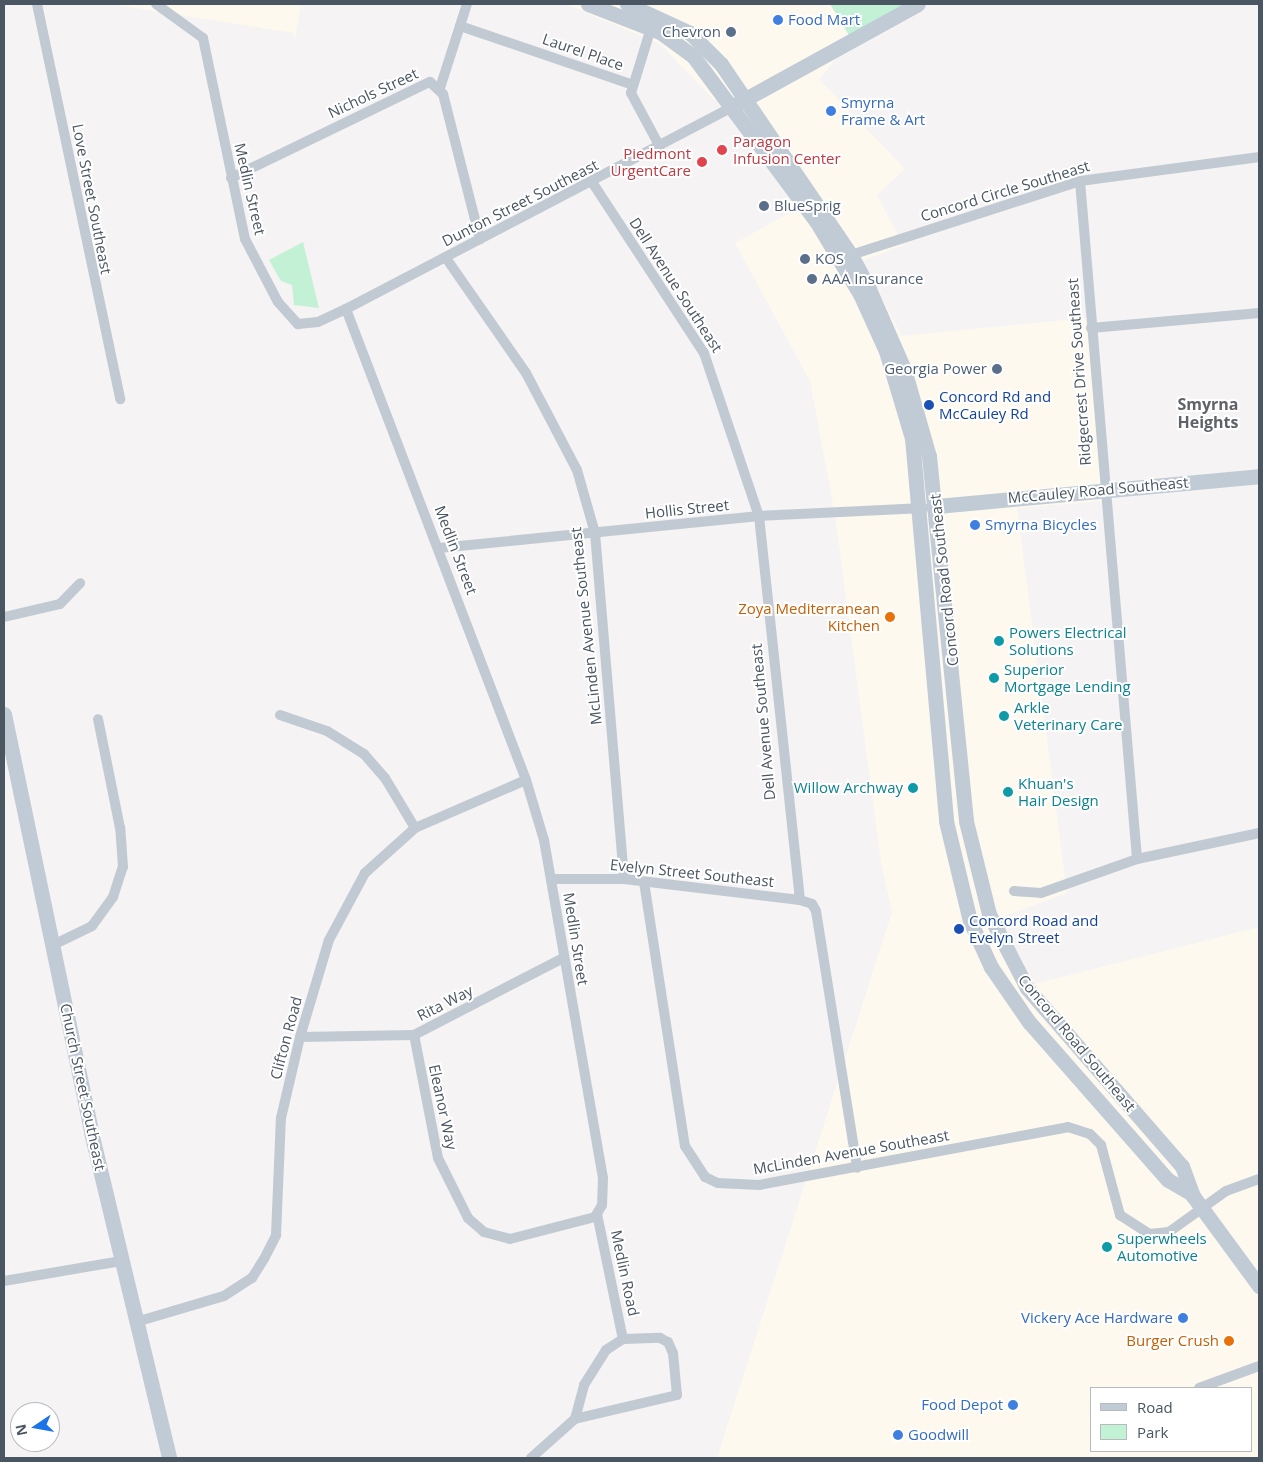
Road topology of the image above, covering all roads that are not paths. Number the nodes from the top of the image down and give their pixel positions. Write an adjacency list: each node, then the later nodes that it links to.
1 (37, 4): 24 (street, Love Street Southeast)
2 (156, 4): 15 (street, Medlin Street)
3 (467, 4): 7 (street)
4 (588, 4): 8 (main road, Concord Road Southeast)
5 (627, 4): 11 (main road, Concord Road Southeast)
6 (918, 4): 11 (main road)
7 (460, 26): 9 (street, Laurel Place); 10 (street)
8 (651, 28): 9 (street); 12 (main road, Concord Road Southeast)
9 (630, 84): 13 (street, Laurel Place)
10 (440, 88): 15 (street, Nichols Street); 18 (street, Nichols Street)
11 (746, 98): 12 (main road); 19 (main road, Concord Road Southeast)
12 (733, 107): 13 (street, Dunton Street Southeast); 28 (main road, Concord Road Southeast)
13 (660, 147): 17 (street, Dunton Street Southeast)
14 (1259, 157): 16 (street, Concord Circle Southeast)
15 (231, 178): 21 (street, Medlin Street)
16 (1080, 181): 19 (street, Concord Circle Southeast); 23 (street, Ridgecrest Drive Southeast)
17 (592, 182): 18 (street, Dunton Street Southeast); 29 (street, Dell Avenue Southeast)
18 (480, 240): 20 (street, Dunton Street Southeast)
19 (852, 255): 27 (main road, Concord Road Southeast)
20 (446, 258): 21 (street, Dunton Street Southeast); 30 (street, McLinden Avenue Southeast)
21 (346, 309): 31 (street, Medlin Street)
22 (1259, 313): 23 (street)
23 (1091, 328): 26 (street, Ridgecrest Drive Southeast)
24 (120, 399)
25 (1259, 476): 26 (main road, McCauley Road Southeast)
26 (1103, 490): 27 (main road, McCauley Road Southeast); 40 (street, Ridgecrest Drive Southeast)
27 (937, 506): 28 (street, Hollis Street); 52 (main road, Concord Road Southeast)
28 (917, 508): 29 (street, Hollis Street); 52 (main road, Concord Road Southeast)
29 (759, 516): 30 (street, Hollis Street); 45 (street, Dell Avenue Southeast)
30 (594, 533): 31 (street, Hollis Street); 42 (street, McLinden Avenue Southeast)
31 (439, 548): 37 (street, Medlin Street)
32 (80, 583): 33 (street)
33 (4, 617)
34 (4, 714): 46 (main road, Church Street Southeast)
35 (280, 715): 38 (street)
36 (98, 720): 46 (street)
37 (526, 780): 38 (street, Clifton Road); 41 (street, Medlin Street)
38 (415, 828): 49 (street, Clifton Road)
39 (1259, 834): 40 (street)
40 (1137, 858): 44 (street)
41 (551, 879): 42 (street, Evelyn Street Southeast); 47 (street, Medlin Street)
42 (624, 879): 43 (street, Evelyn Street Southeast)
43 (644, 882): 45 (street, Evelyn Street Southeast); 50 (street, McLinden Avenue Southeast)
44 (1014, 891)
45 (800, 900): 50 (street)
46 (52, 945): 55 (main road, Church Street Southeast)
47 (563, 958): 48 (street, Rita Way); 54 (street, Medlin Street)
48 (414, 1035): 49 (street, Rita Way); 54 (street, Eleanor Way)
49 (300, 1037): 58 (street, Clifton Road)
50 (857, 1168): 53 (street, McLinden Avenue Southeast)
51 (1259, 1179): 53 (street, McLinden Avenue Southeast)
52 (1192, 1194): 53 (main road, Concord Road Southeast)
53 (1202, 1209): 57 (main road, Concord Road Southeast)
54 (597, 1214): 59 (street, Medlin Road)
55 (121, 1261): 56 (street); 58 (main road, Church Street Southeast)
56 (4, 1281)
57 (1259, 1286)
58 (136, 1322): 63 (main road, Church Street Southeast)
59 (623, 1339): 62 (street); 62 (street)
60 (1259, 1366): 61 (street)
61 (1202, 1387)
62 (575, 1418): 64 (street)
63 (169, 1458)
64 (531, 1458)

